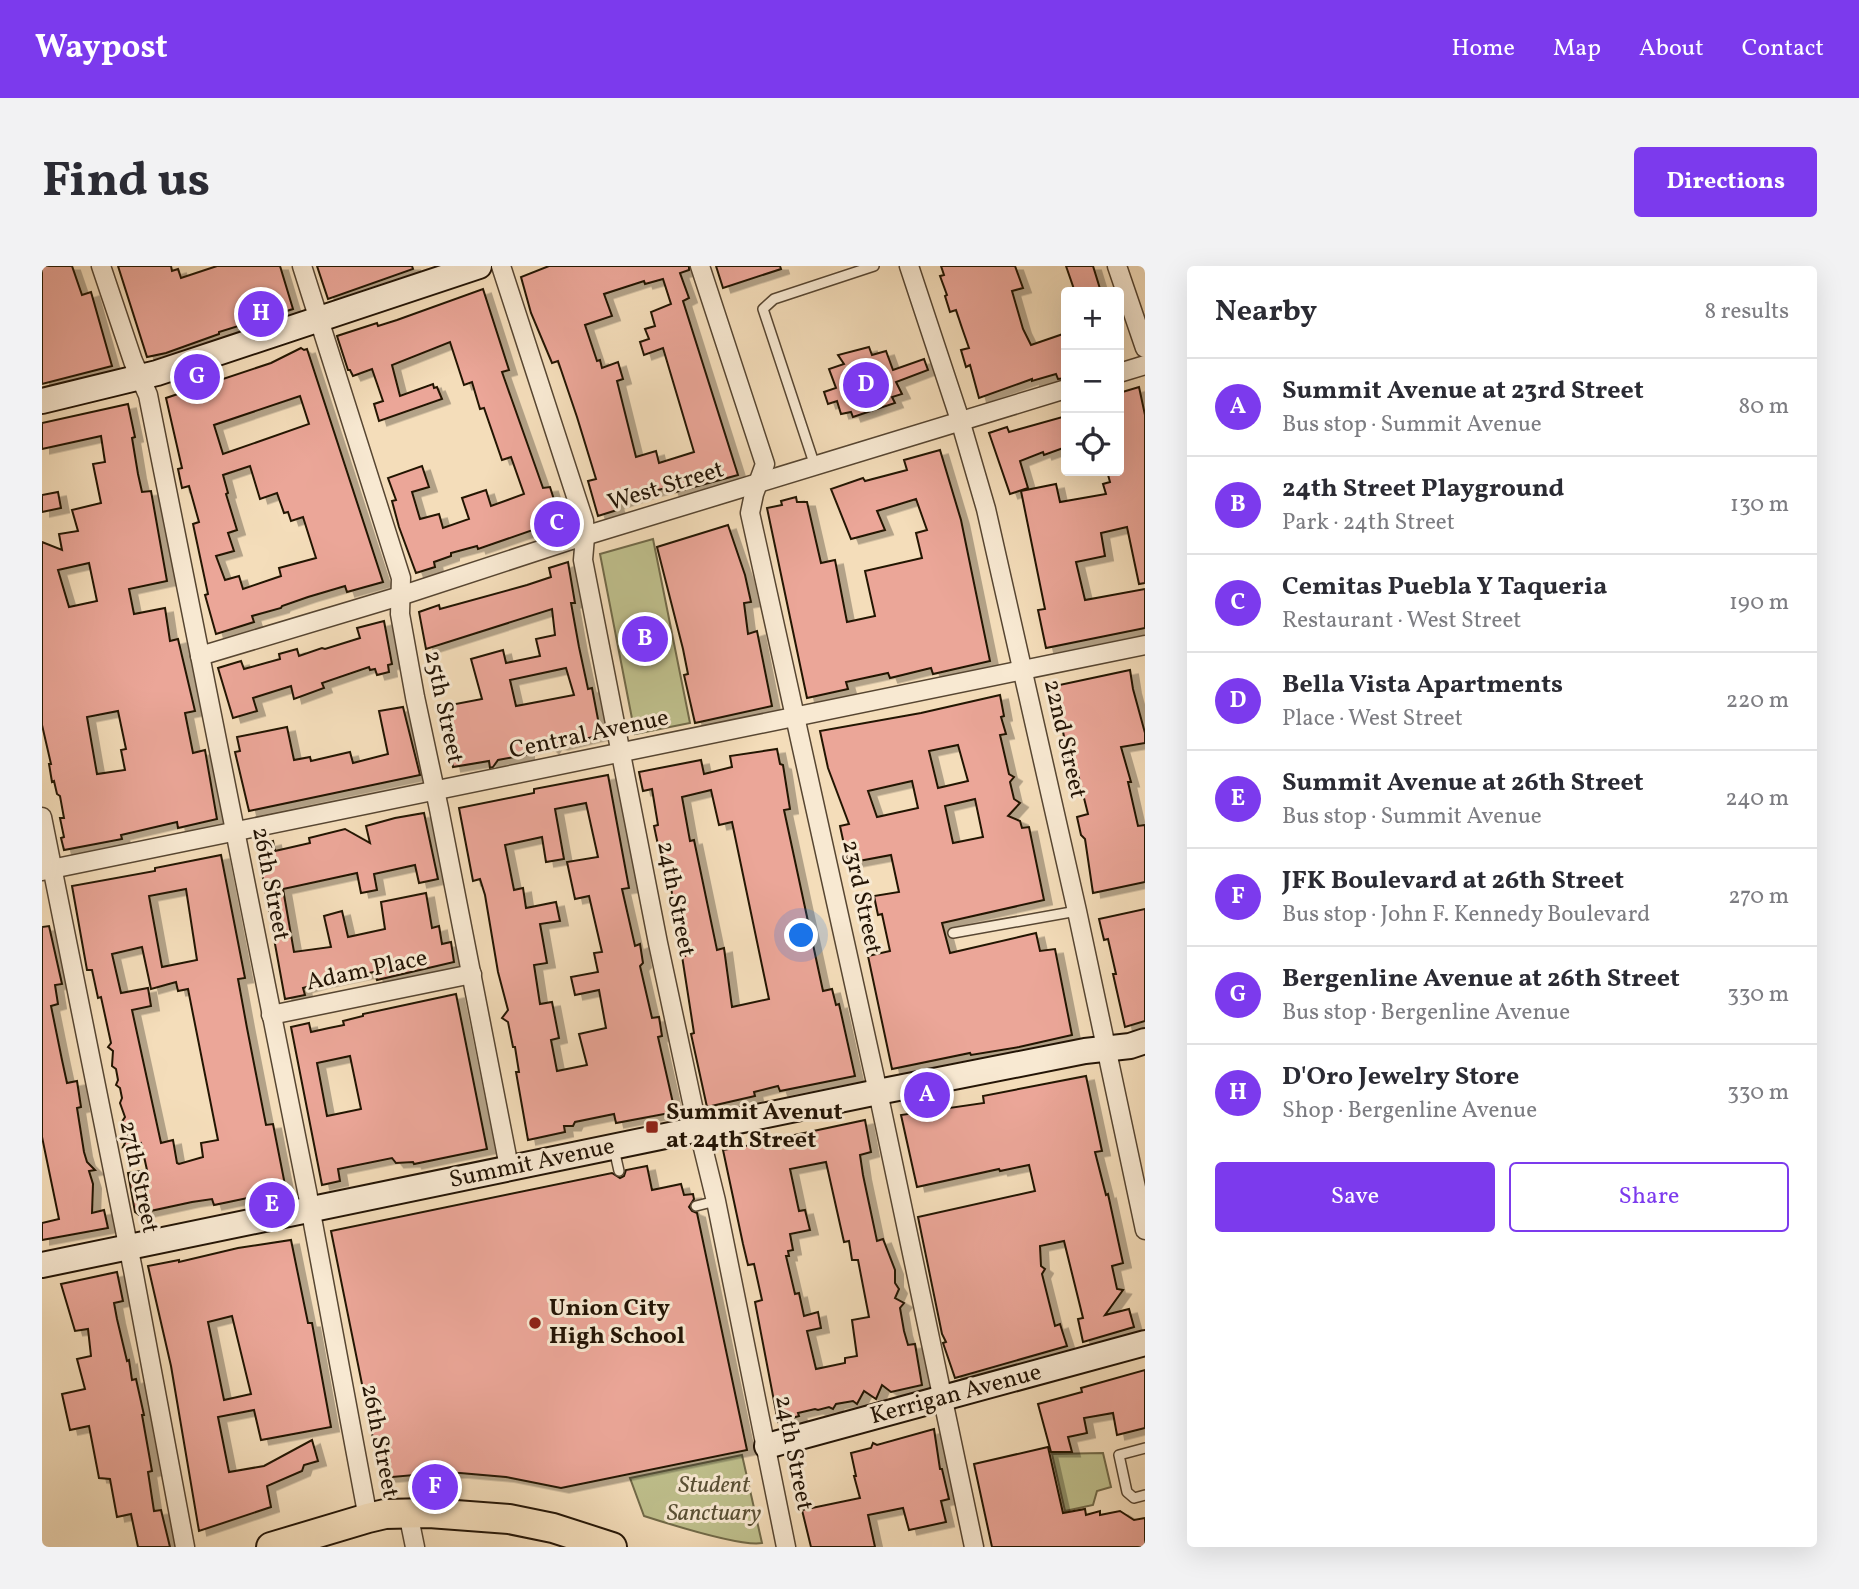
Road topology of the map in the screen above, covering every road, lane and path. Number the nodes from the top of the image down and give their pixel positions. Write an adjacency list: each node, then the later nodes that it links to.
1 (101, 266): 13 (street, 26th Street)
2 (302, 266): 9 (street, 25th Street)
3 (479, 266): 9 (street)
4 (501, 266): 19 (street, 24th Street)
5 (700, 266): 18 (street, 23rd Street)
6 (874, 266): 17 (lane)
7 (909, 266): 16 (street, 22nd Street)
8 (1117, 266): 10 (street)
9 (320, 319): 13 (street); 20 (street, 25th Street)
10 (1145, 348)
11 (1145, 365): 12 (street)
12 (1124, 371)
13 (141, 377): 15 (street); 22 (street, 26th Street)
14 (1061, 390): 16 (street, West Street)
15 (42, 401)
16 (960, 420): 17 (street, West Street); 23 (street, 22nd Street)
17 (815, 466): 18 (street, West Street)
18 (759, 484): 19 (street, West Street); 24 (street, 23rd Street)
19 (585, 537): 20 (street, West Street); 25 (street, 24th Street)
20 (400, 596): 22 (street, West Street); 26 (street, 25th Street)
21 (1145, 645): 23 (street, Central Avenue)
22 (200, 656): 28 (street, 26th Street)
23 (1023, 670): 24 (street, Central Avenue); 30 (street, 22nd Street)
24 (797, 717): 25 (street, Central Avenue); 36 (street, 23rd Street)
25 (622, 753): 26 (street, Central Avenue); 37 (street, 24th Street)
26 (435, 791): 28 (street, Central Avenue); 32 (street, 25th Street)
27 (42, 817): 29 (street, 27th Street)
28 (235, 832): 29 (street, Central Avenue); 33 (street, 26th Street)
29 (47, 870): 45 (street, 27th Street)
30 (1077, 911): 31 (lane); 35 (street, 22nd Street)
31 (953, 933)
32 (472, 974): 33 (street, Adam Place); 39 (street, 25th Street)
33 (271, 1015): 43 (street, 26th Street)
34 (1145, 1041): 35 (street, Summit Avenue)
35 (1105, 1050): 36 (street, Summit Avenue); 44 (street, 22nd Street)
36 (878, 1092): 37 (street, Summit Avenue); 48 (street, 23rd Street)
37 (699, 1129): 38 (street, Summit Avenue); 41 (street, 24th Street)
38 (613, 1146): 39 (street, Summit Avenue); 40 (lane)
39 (509, 1167): 43 (street, Summit Avenue)
40 (619, 1171)
41 (716, 1201): 42 (lane); 49 (street, 24th Street)
42 (696, 1206)
43 (310, 1210): 45 (street, Summit Avenue); 53 (street, 26th Street)
44 (1145, 1230)
45 (127, 1247): 46 (street, Summit Avenue); 54 (street, 27th Street)
46 (42, 1265)
47 (1145, 1343): 48 (street, Kerrigan Avenue)
48 (943, 1399): 49 (street, Kerrigan Avenue); 59 (street, 23rd Street)
49 (766, 1446): 58 (street, 24th Street)
50 (1145, 1448): 51 (lane)
51 (1145, 1495)
52 (408, 1513): 53 (main road); 56 (street, 26th Street); 57 (main road)
53 (368, 1518): 55 (main road)
54 (185, 1547)
55 (271, 1547)
56 (415, 1547)
57 (612, 1547)
58 (786, 1547)
59 (974, 1547)

